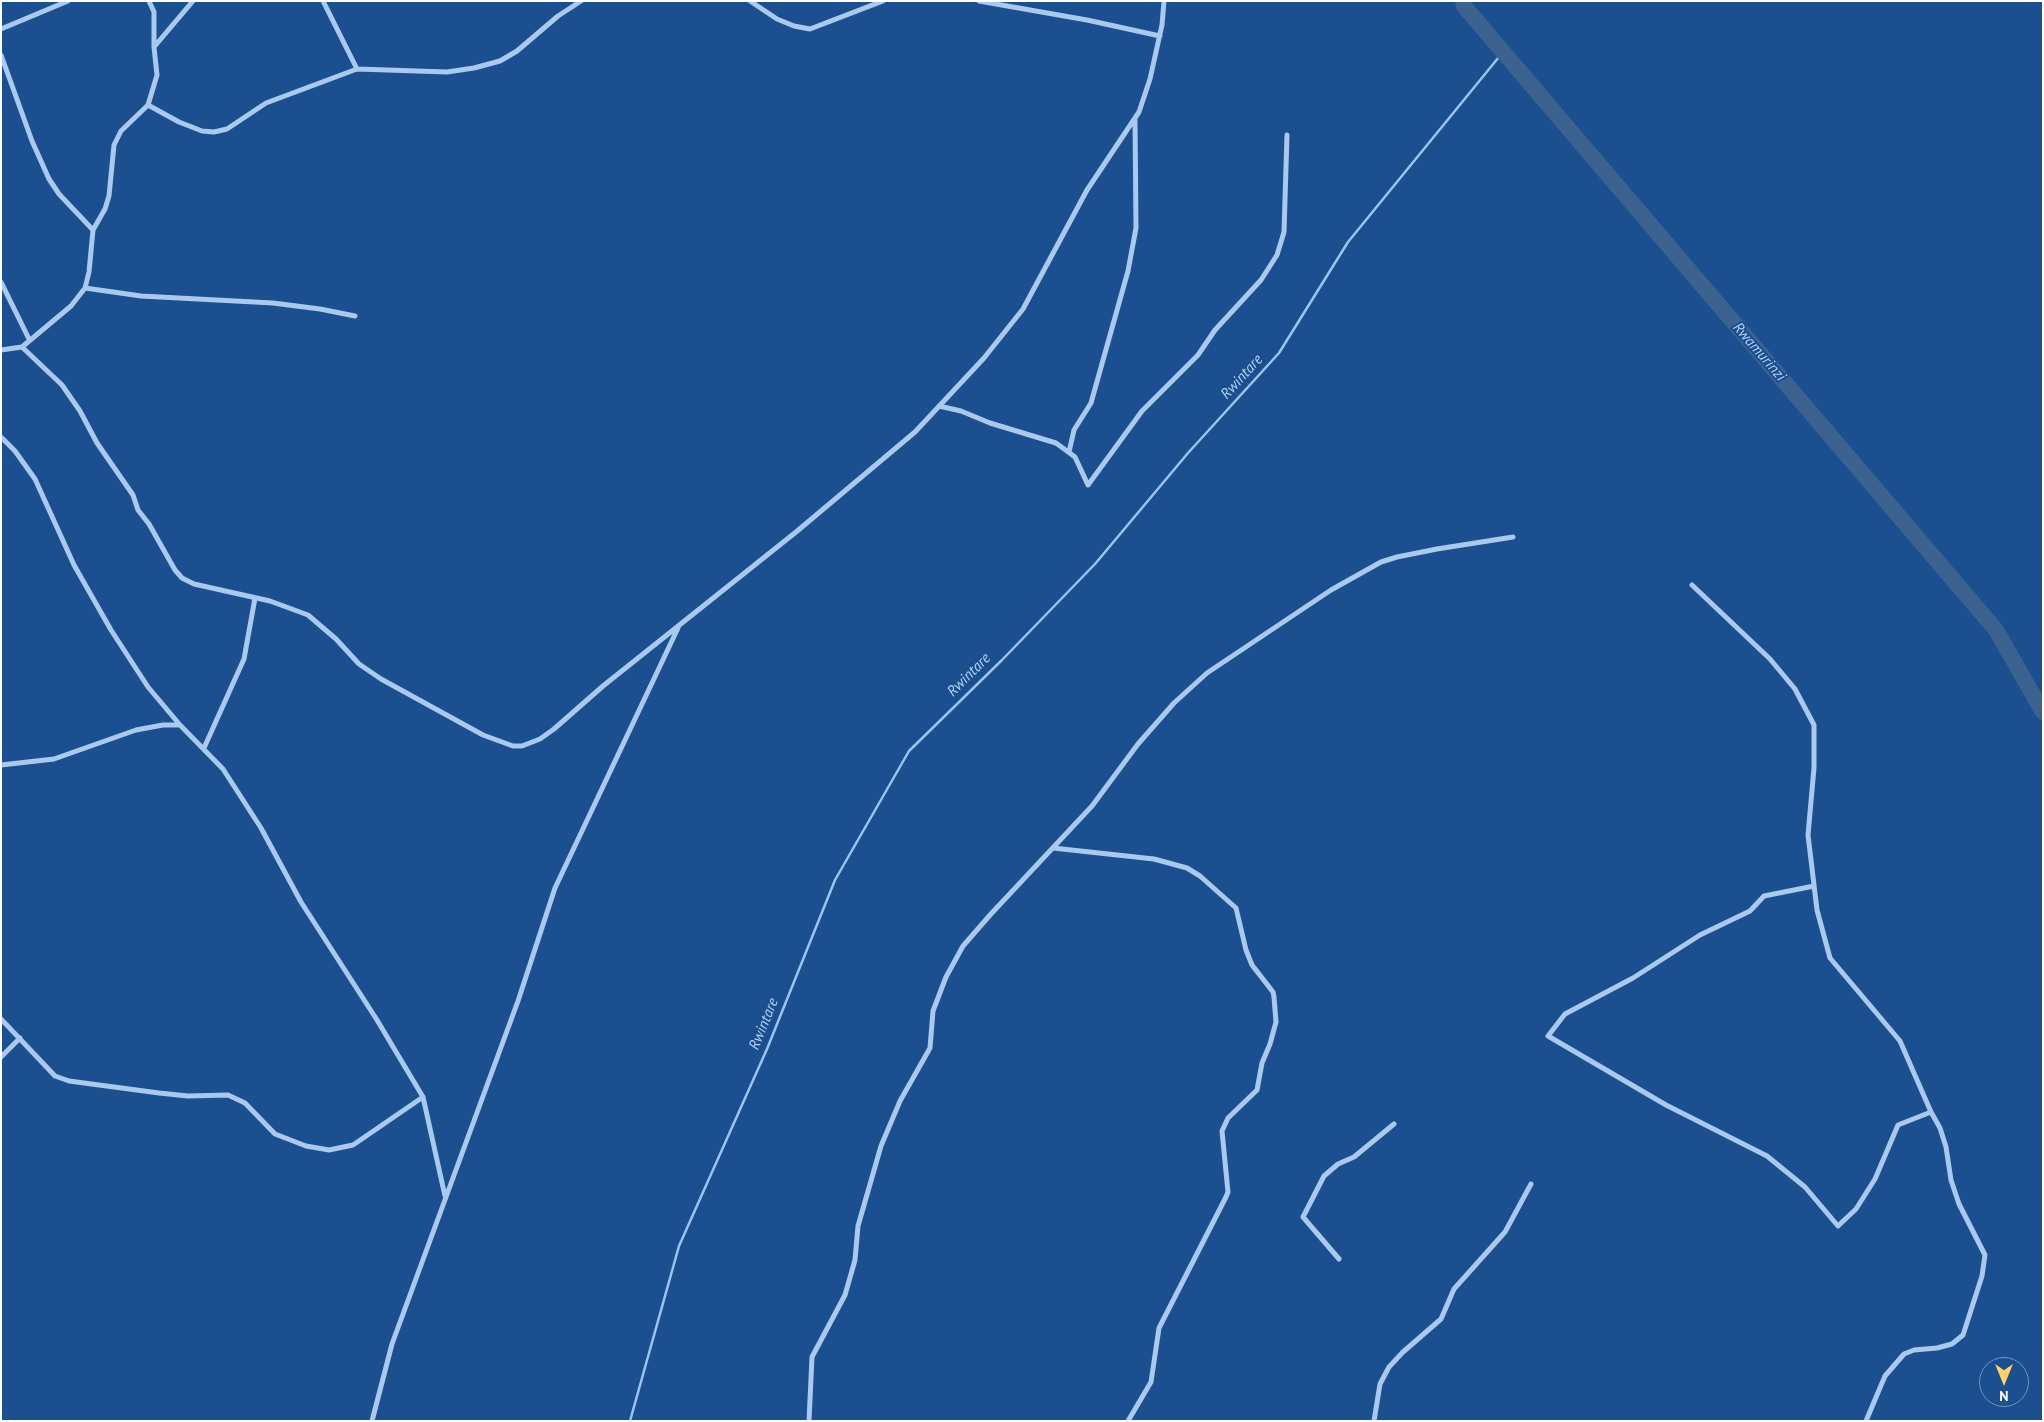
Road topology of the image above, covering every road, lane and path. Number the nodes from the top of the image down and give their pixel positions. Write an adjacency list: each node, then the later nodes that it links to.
1 (68, 1): 10 (street)
2 (149, 1): 12 (street)
3 (193, 1): 12 (street)
4 (323, 1): 14 (street)
5 (581, 1): 14 (street)
6 (750, 1): 7 (street)
7 (883, 1)
8 (979, 1): 11 (street)
9 (1164, 1): 11 (street)
10 (1, 29)
11 (1160, 36): 16 (street)
12 (154, 47): 15 (street)
13 (1, 55): 18 (street)
14 (357, 69): 15 (street)
15 (148, 105): 18 (street)
16 (1135, 118): 25 (street); 27 (street)
17 (1287, 135): 27 (street)
18 (93, 230): 20 (street)
19 (1, 282): 22 (street)
20 (85, 288): 21 (street); 22 (street)
21 (355, 316)
22 (30, 339): 23 (street)
23 (22, 347): 24 (street); 30 (street)
24 (1, 350)
25 (939, 406): 27 (street); 31 (street)
26 (1, 437): 32 (street)
27 (1069, 452)
28 (1513, 537): 35 (street)
29 (1692, 585): 36 (street)
30 (255, 598): 31 (street); 33 (street)
31 (680, 626): 44 (street)
32 (180, 725): 33 (street); 34 (street)
33 (204, 748): 40 (street)
34 (1, 765)
35 (1053, 848): 47 (street); 48 (street)
36 (1814, 886): 41 (street); 41 (street)
37 (1, 1019): 38 (street)
38 (20, 1038): 39 (street); 40 (street)
39 (1, 1057)
40 (423, 1097): 44 (street)
41 (1931, 1112): 50 (street)
42 (1394, 1124): 45 (street)
43 (1531, 1184): 49 (street)
44 (445, 1196): 46 (street)
45 (1339, 1259)
46 (372, 1421)
47 (809, 1421)
48 (1128, 1421)
49 (1374, 1421)
50 (1866, 1421)

